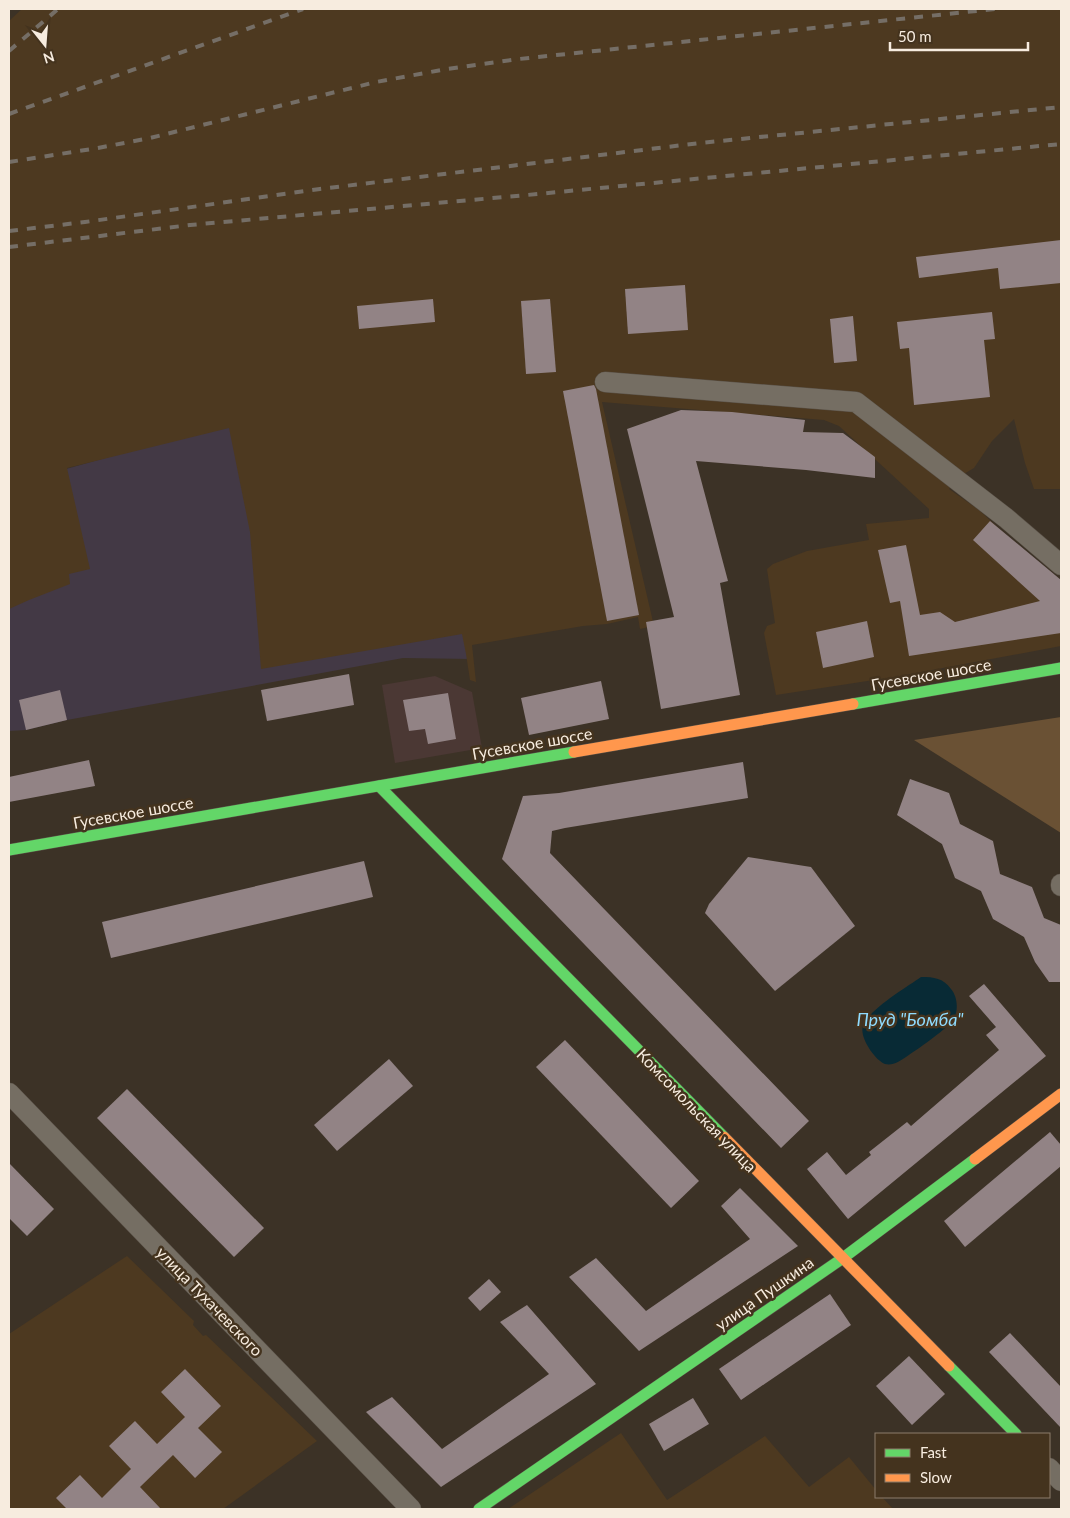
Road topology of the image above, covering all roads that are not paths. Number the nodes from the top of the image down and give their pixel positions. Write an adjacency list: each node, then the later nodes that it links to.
1 (605, 382): 2 (street)
2 (1061, 565)
3 (1061, 668): 4 (main road, Гусевское шоссе)
4 (379, 786): 5 (main road, Гусевское шоссе); 8 (main road, Комсомольская улица)
5 (9, 850)
6 (9, 1094): 12 (street, улица Тухачевского)
7 (1061, 1094): 8 (main road, улица Пушкина)
8 (843, 1258): 9 (main road, Комсомольская улица); 13 (main road, улица Пушкина)
9 (1015, 1433)
10 (1050, 1469): 11 (street)
11 (1061, 1481)
12 (411, 1509)
13 (479, 1509)

